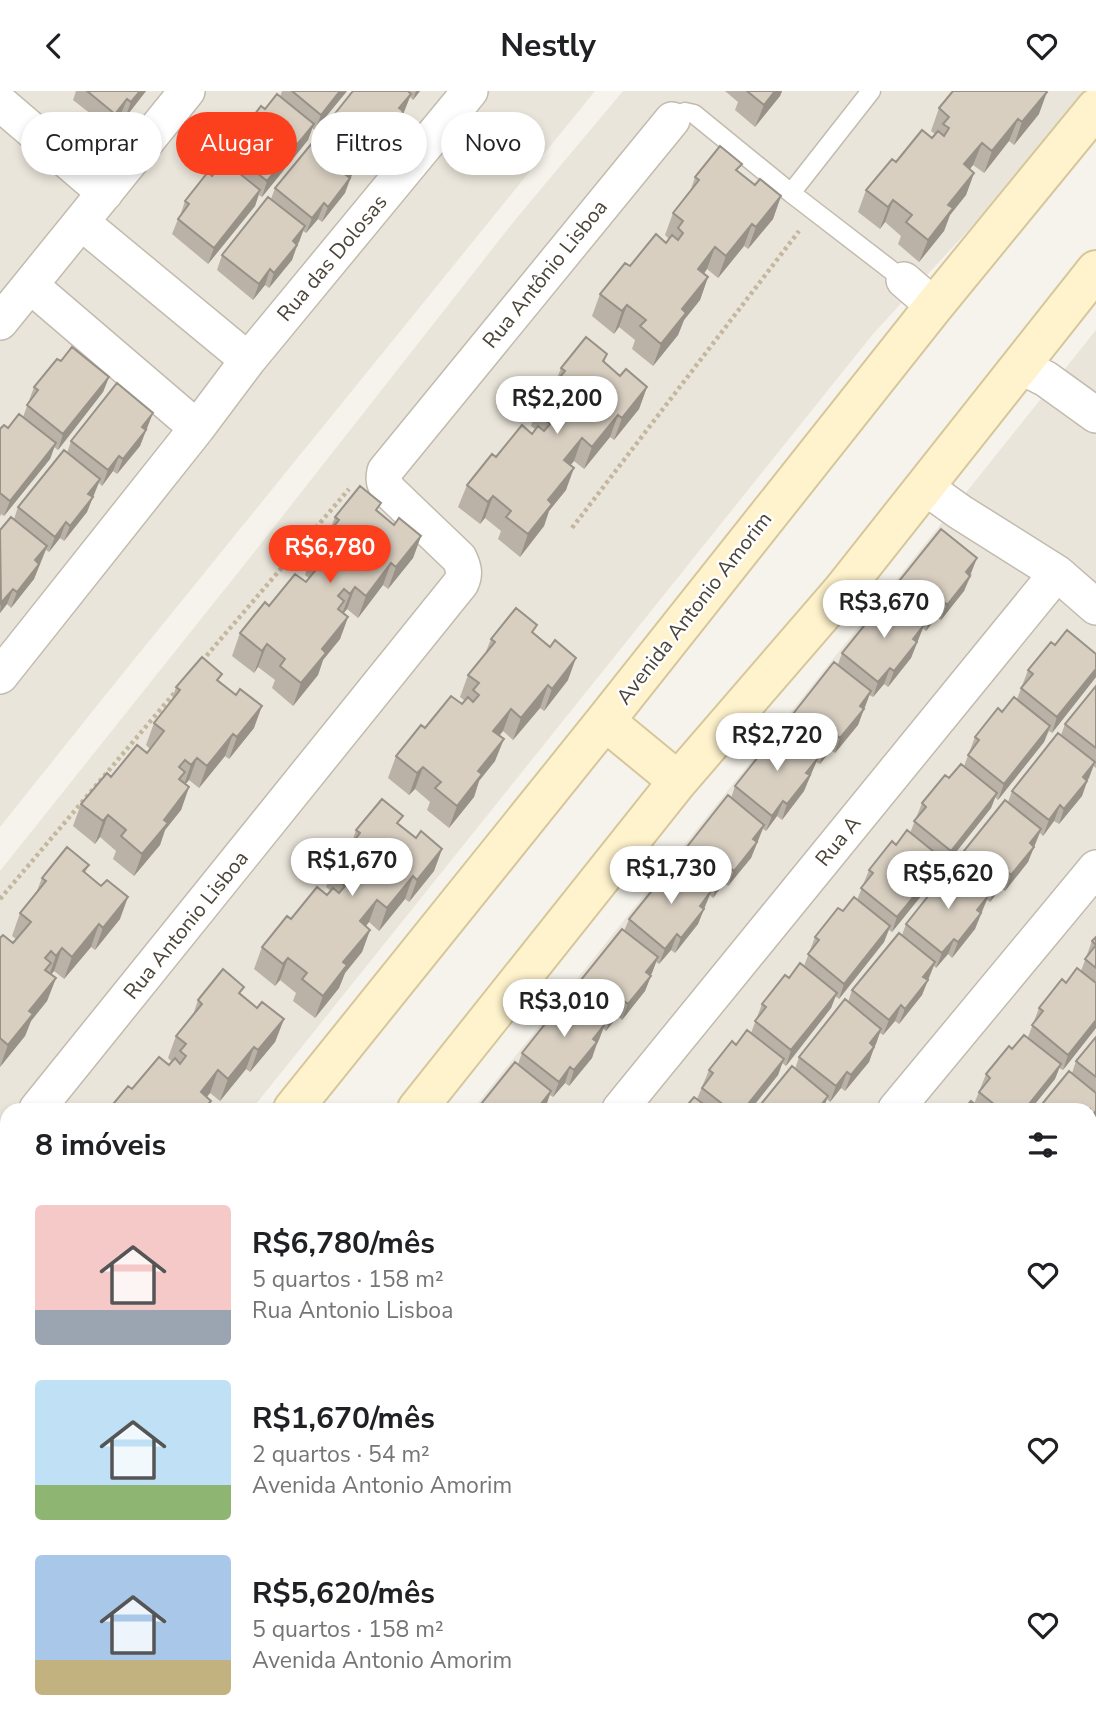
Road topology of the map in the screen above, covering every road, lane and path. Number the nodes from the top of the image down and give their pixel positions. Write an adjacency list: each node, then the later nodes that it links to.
1 (187, 91): 7 (street)
2 (470, 91): 16 (street, Rua das Dolosas)
3 (871, 91): 8 (lane)
4 (0, 103): 7 (street)
5 (1096, 108): 14 (street, Avenida Antonio Amorim)
6 (672, 120): 8 (lane, Rua Antônio Lisboa); 20 (street, Rua Antônio Lisboa)
7 (105, 193): 10 (street)
8 (791, 193): 9 (lane, Rua Antônio Lisboa)
9 (815, 211): 12 (lane, Rua Antônio Lisboa); 22 (path)
10 (81, 222): 13 (street); 16 (street)
11 (1096, 270): 17 (street)
12 (904, 279): 14 (street)
13 (30, 285): 15 (street); 19 (street)
14 (934, 306): 28 (street, Avenida Antonio Amorim)
15 (0, 322)
16 (248, 361): 19 (street, Rua das Dolosas)
17 (1020, 366): 18 (street); 21 (street)
18 (1096, 415)
19 (197, 428): 26 (street, Rua das Dolosas)
20 (385, 471): 25 (path); 32 (street, Rua Antonio Lisboa)
21 (925, 487): 23 (street); 29 (street)
22 (572, 528)
23 (1056, 573): 24 (street); 35 (street, Rua A)
24 (1096, 607)
25 (199, 665)
26 (0, 676)
27 (181, 686): 31 (path)
28 (605, 721): 29 (street); 33 (street, Avenida Antonio Amorim)
29 (678, 781): 34 (street)
30 (1096, 867): 36 (street)
31 (0, 899)
32 (42, 1103)
33 (298, 1103)
34 (422, 1103)
35 (625, 1103)
36 (901, 1103)

